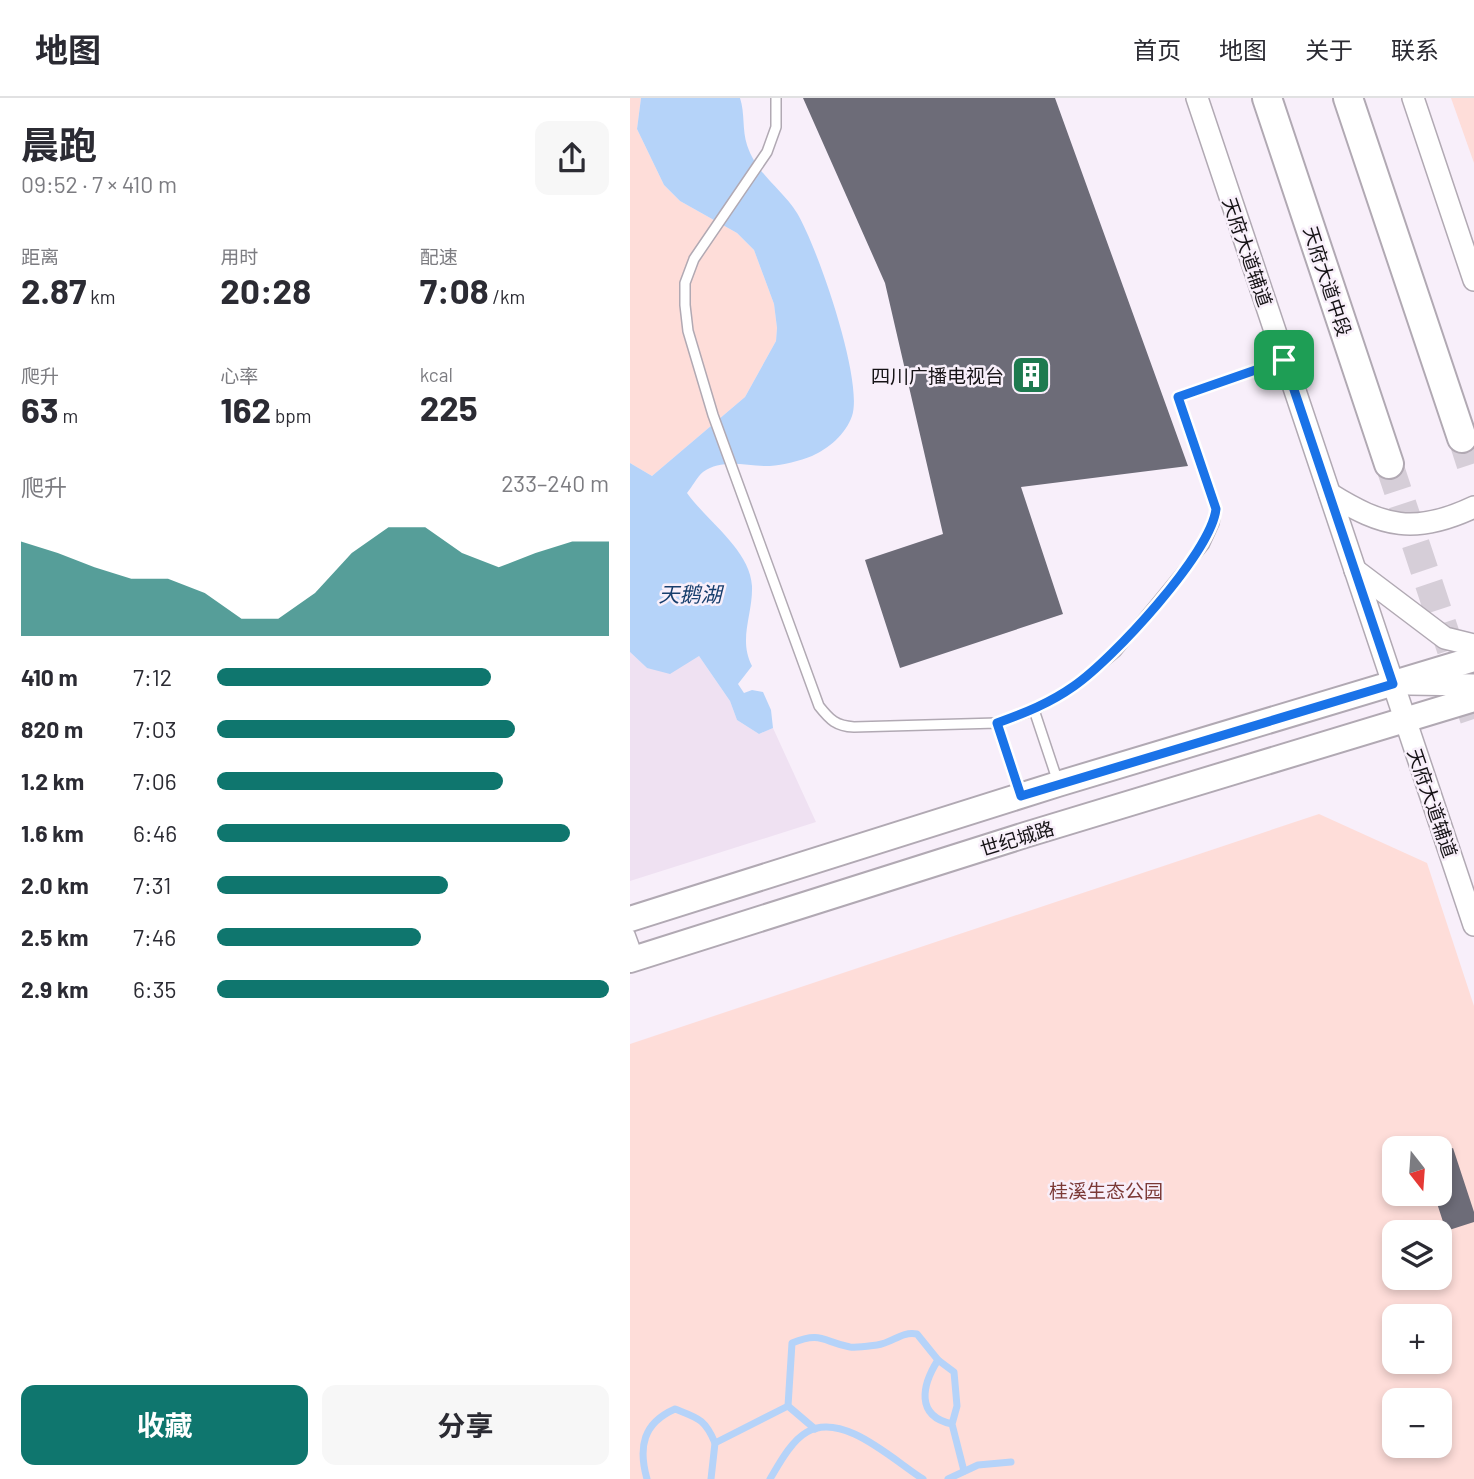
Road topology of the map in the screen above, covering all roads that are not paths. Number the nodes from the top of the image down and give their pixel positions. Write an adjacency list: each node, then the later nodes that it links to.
1 (776, 98): 20 (lane)
2 (1197, 98): 7 (street, 天府大道辅道)
3 (1267, 98): 9 (main road, 天府大道中段)
4 (1348, 98): 8 (main road)
5 (1413, 98): 6 (street)
6 (1474, 280)
7 (1284, 360): 10 (street, 天府大道辅道); 18 (lane)
8 (1462, 438)
9 (1389, 464)
10 (1329, 494): 11 (street); 12 (street, 天府大道辅道)
11 (1474, 507)
12 (1355, 570): 13 (street); 15 (street, 天府大道辅道)
13 (1474, 645)
14 (1474, 659): 15 (main road, 世纪城路)
15 (1393, 684): 16 (street); 19 (street, 天府大道辅道); 21 (main road, 世纪城路)
16 (1474, 685)
17 (1474, 699): 19 (main road, 世纪城路)
18 (1034, 710): 20 (lane); 21 (lane)
19 (1405, 720): 24 (street, 天府大道辅道); 26 (main road, 世纪城路)
20 (997, 723): 22 (lane)
21 (1058, 784): 22 (main road, 世纪城路)
22 (1021, 796): 23 (main road, 世纪城路)
23 (630, 919)
24 (1474, 925)
25 (630, 934): 26 (lane)
26 (634, 959)

